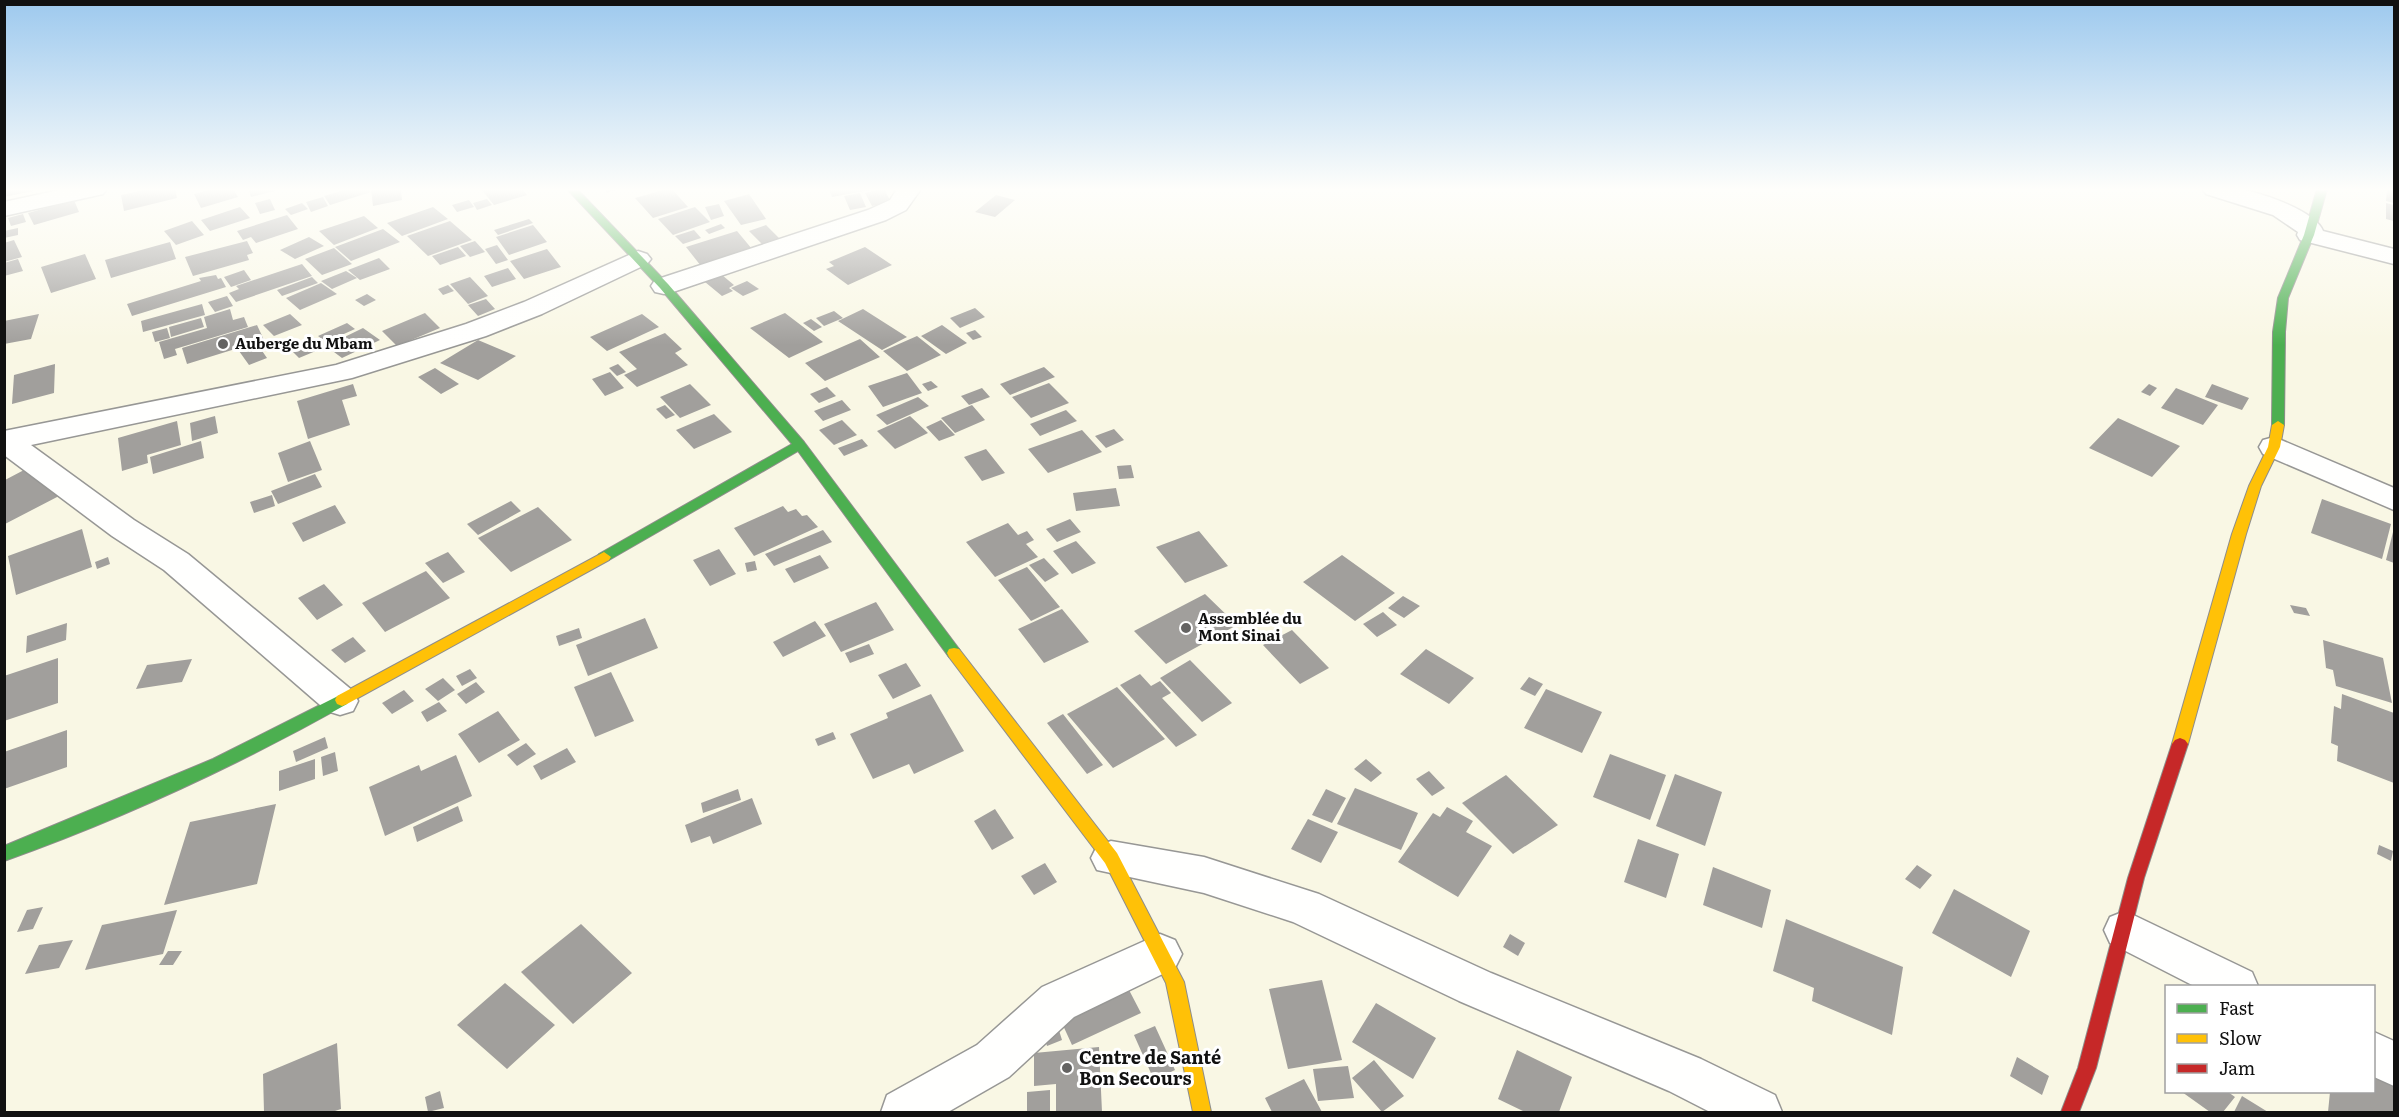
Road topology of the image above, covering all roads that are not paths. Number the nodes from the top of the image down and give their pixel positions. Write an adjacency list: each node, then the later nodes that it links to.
1 (621, 241): 6 (street)
2 (799, 241): 7 (street)
3 (2307, 241): 10 (street)
4 (2338, 241): 5 (street)
5 (2394, 257)
6 (638, 259): 7 (street); 8 (street)
7 (664, 286): 9 (street)
8 (5, 441): 12 (street)
9 (800, 445): 12 (street); 14 (street)
10 (2274, 447): 11 (street); 15 (street)
11 (2394, 500)
12 (340, 701): 13 (street)
13 (4, 854)
14 (1111, 858): 16 (street); 22 (street)
15 (2125, 930): 17 (street); 23 (street)
16 (1160, 954): 20 (street); 21 (street)
17 (2232, 985)
18 (2375, 1055): 19 (street)
19 (2394, 1064)
20 (904, 1113)
21 (1202, 1113)
22 (1758, 1113)
23 (2070, 1113)

